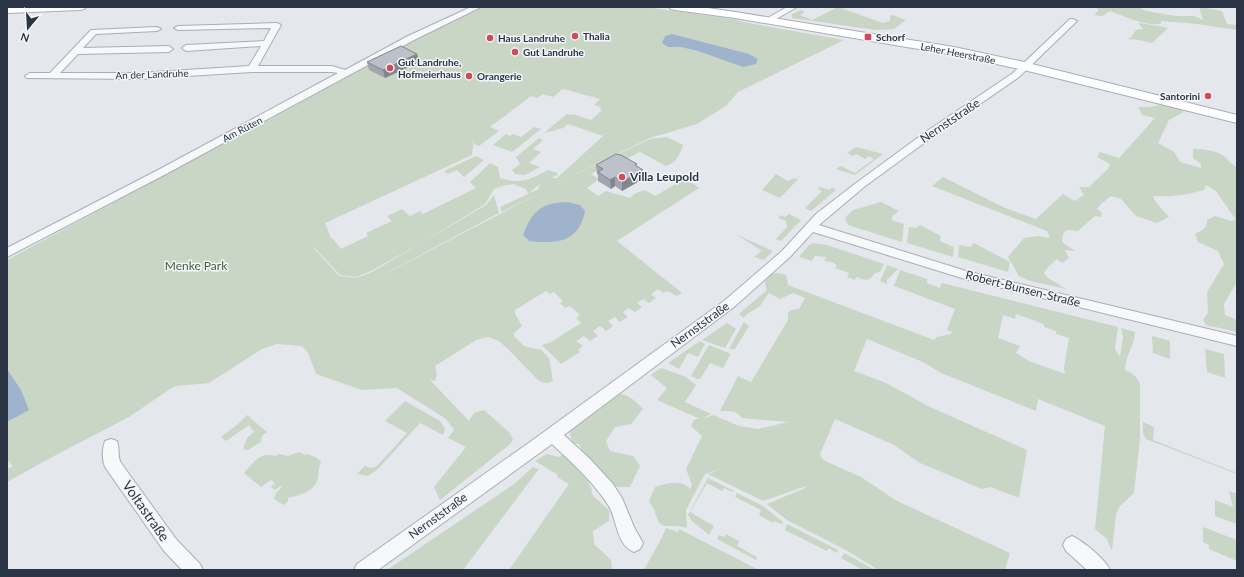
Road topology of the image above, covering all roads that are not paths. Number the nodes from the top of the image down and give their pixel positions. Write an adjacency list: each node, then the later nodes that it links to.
1 (80, 7): 5 (main road)
2 (477, 7): 16 (street, Am Rüten)
3 (675, 7): 6 (main road, Leher Heerstraße)
4 (793, 7): 6 (street)
5 (7, 10)
6 (768, 20): 14 (main road, Leher Heerstraße)
7 (1073, 21): 14 (street, Nernststraße)
8 (178, 28): 10 (street)
9 (157, 29): 13 (street)
10 (267, 43): 11 (street); 15 (street)
11 (186, 48)
12 (169, 49): 13 (street)
13 (77, 51): 18 (street)
14 (1024, 66): 19 (main road, Leher Heerstraße); 20 (street, Nernststraße)
15 (252, 69): 16 (street, An der Landruhe); 18 (street, An der Landruhe)
16 (347, 73): 21 (street, Am Rüten)
17 (30, 76): 18 (street, An der Landruhe)
18 (52, 76)
19 (1237, 119)
20 (812, 227): 22 (street, Robert-Bunsen-Straße); 23 (street, Nernststraße)
21 (7, 253)
22 (1237, 342)
23 (552, 434): 25 (street); 28 (street, Nernststraße)
24 (111, 446): 27 (street, Voltastraße)
25 (634, 543)
26 (1072, 544): 29 (street)
27 (194, 570)
28 (362, 570)
29 (1101, 570)

